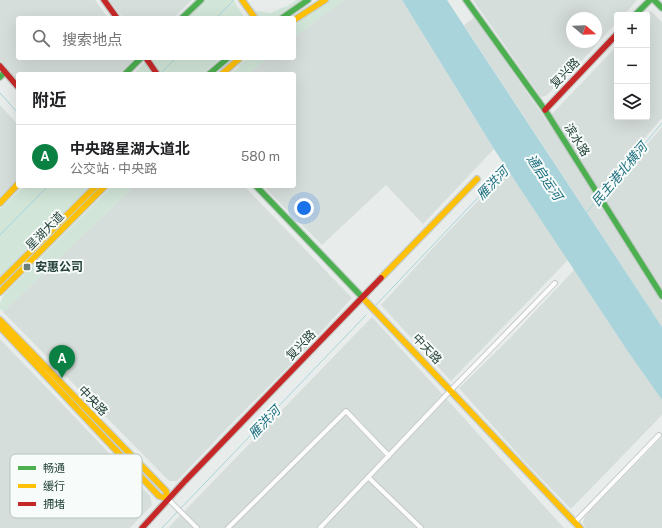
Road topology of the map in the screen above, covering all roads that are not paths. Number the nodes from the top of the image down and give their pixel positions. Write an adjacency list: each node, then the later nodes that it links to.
1 (104, 0): 11 (street)
2 (200, 0): 12 (street)
3 (308, 0): 14 (street)
4 (325, 0): 15 (street)
5 (466, 0): 29 (street, 滨水路)
6 (650, 0): 10 (street)
7 (654, 0): 9 (street)
8 (244, 2): 13 (street)
9 (662, 8)
10 (638, 12)
11 (116, 16)
12 (184, 16)
13 (254, 16)
14 (285, 16)
15 (296, 19)
16 (614, 37): 29 (street, 复兴路)
17 (139, 60): 23 (street)
18 (147, 60): 24 (street)
19 (226, 60): 25 (street)
20 (238, 60): 26 (street)
21 (0, 66): 22 (street)
22 (5, 72): 27 (street); 28 (street)
23 (127, 72)
24 (156, 72)
25 (211, 72)
26 (224, 72)
27 (0, 77)
28 (16, 85)
29 (545, 110): 39 (street, 滨水路)
30 (477, 179): 40 (street, 复兴路)
31 (16, 186): 35 (street)
32 (94, 188): 36 (street, 星湖大道)
33 (104, 188): 38 (street, 星湖大道)
34 (258, 188): 40 (street, 中天路)
35 (0, 203)
36 (0, 282)
37 (555, 284): 43 (street)
38 (0, 292)
39 (662, 296)
40 (363, 297): 43 (street, 中天路); 51 (street, 复兴路)
41 (0, 320): 46 (street, 中央路)
42 (0, 327): 45 (street)
43 (450, 390): 47 (street); 52 (street, 中天路)
44 (659, 435): 52 (street)
45 (120, 454)
46 (130, 454)
47 (389, 456): 50 (street); 55 (street)
48 (142, 466): 51 (street, 中央路)
49 (142, 478): 51 (street)
50 (368, 478): 56 (street); 57 (street)
51 (168, 499): 53 (street, 复兴路); 54 (street)
52 (575, 522): 58 (street, 中天路)
53 (142, 528)
54 (197, 528)
55 (228, 528)
56 (320, 528)
57 (421, 528)
58 (580, 528)

